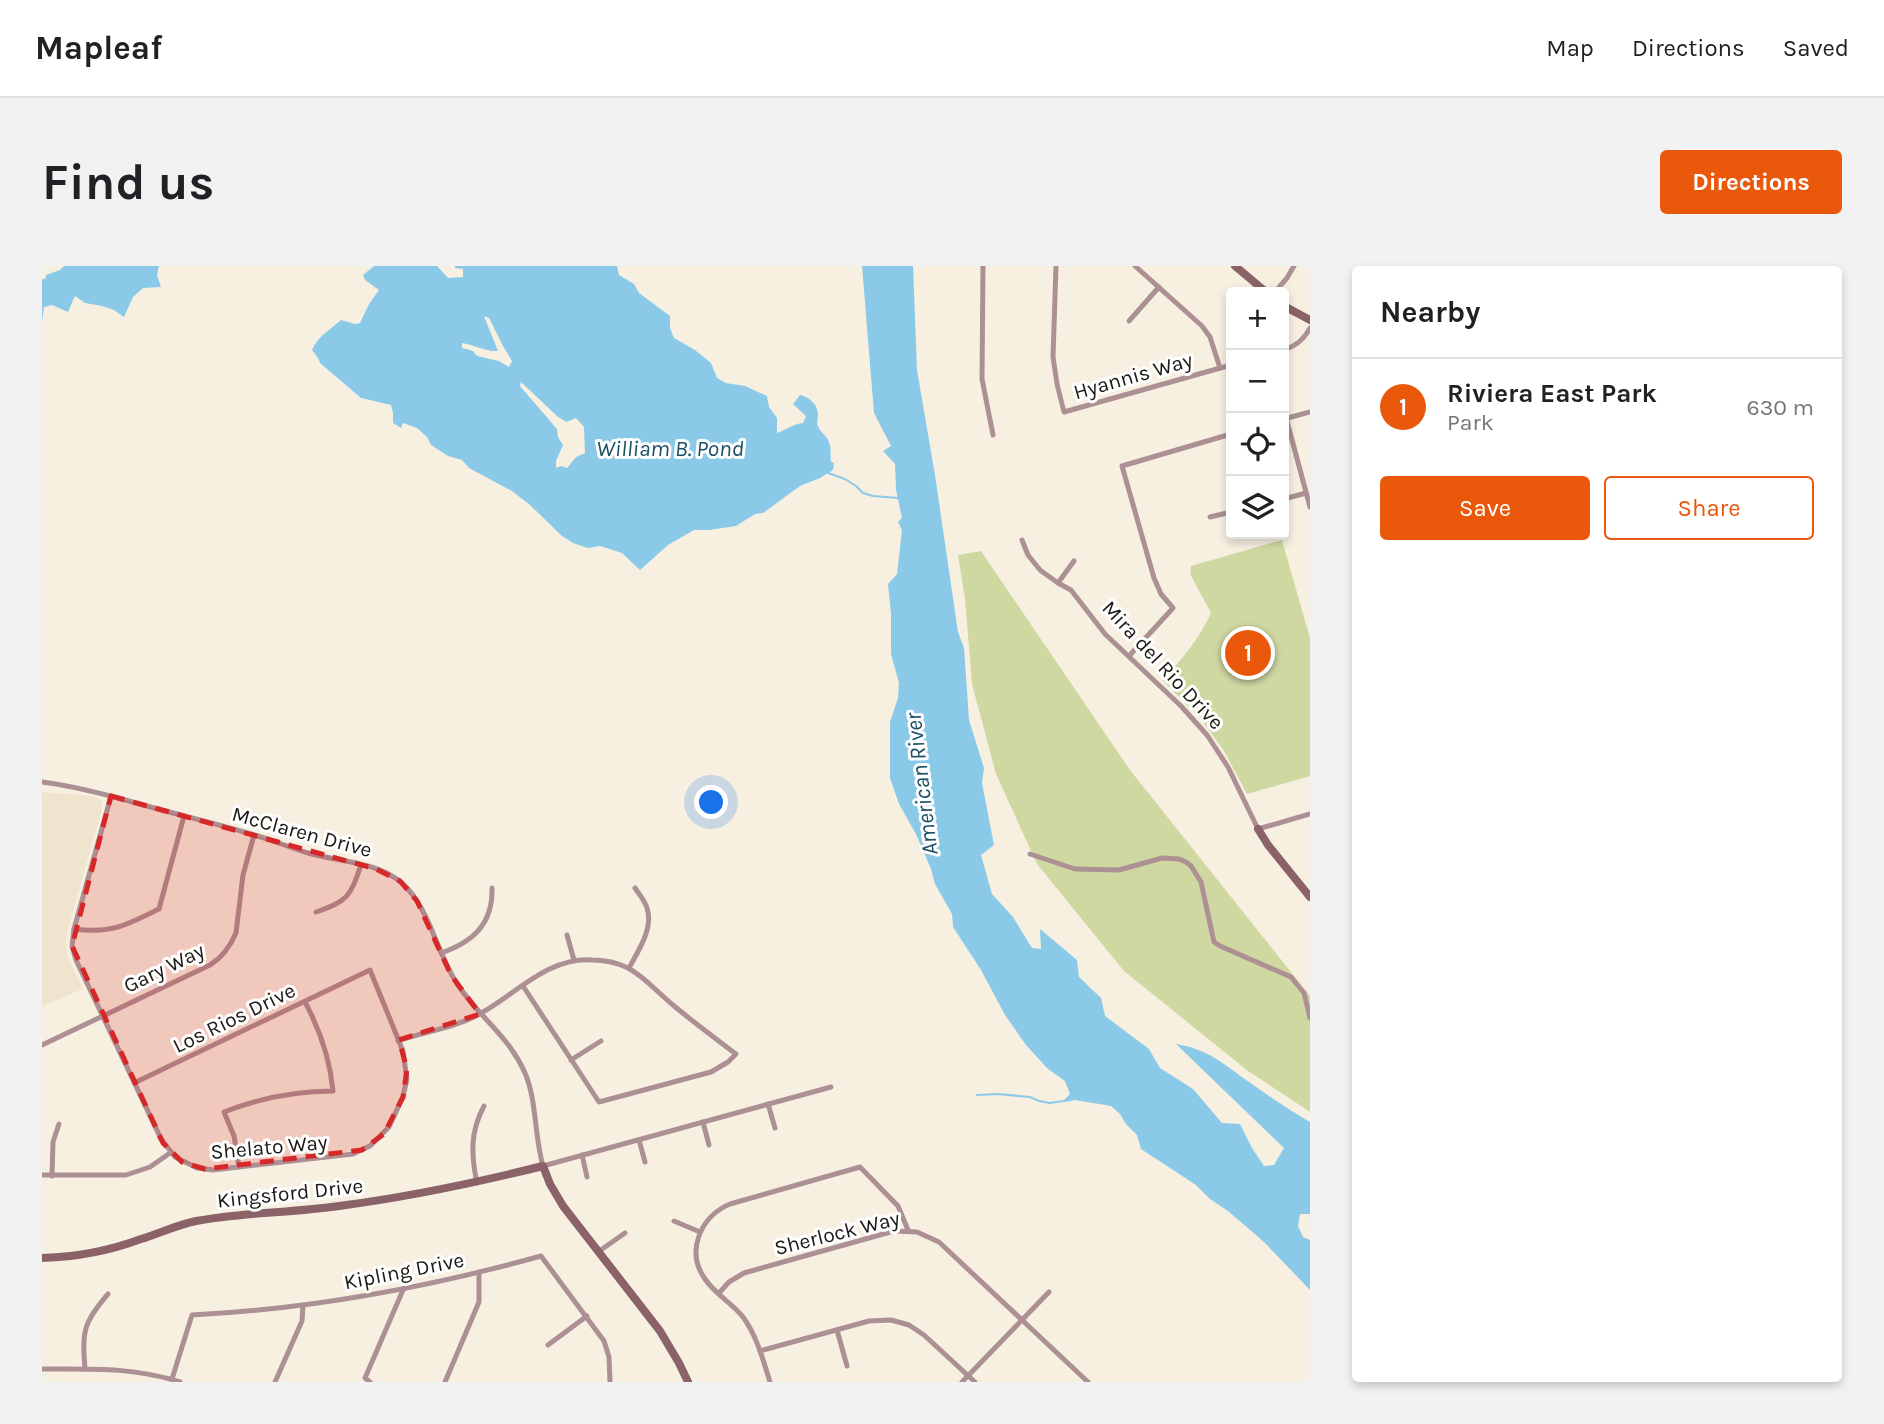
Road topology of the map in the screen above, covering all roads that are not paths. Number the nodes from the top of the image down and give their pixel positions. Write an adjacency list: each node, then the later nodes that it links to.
1 (983, 266): 19 (street)
2 (1056, 266): 15 (street, Hyannis Way)
3 (1135, 266): 8 (street)
4 (1235, 266): 6 (street)
5 (1294, 266): 7 (street)
6 (1260, 287)
7 (1279, 287)
8 (1159, 288): 11 (street); 15 (street)
9 (1289, 309): 10 (street)
10 (1310, 320)
11 (1129, 321)
12 (1310, 328): 13 (street)
13 (1289, 348)
14 (1226, 366): 15 (street, Hyannis Way)
15 (1220, 368)
16 (1310, 412): 17 (street)
17 (1289, 418)
18 (1289, 433): 21 (street)
19 (993, 435)
20 (1226, 435): 29 (street)
21 (1306, 493): 22 (street); 23 (street)
22 (1289, 498)
23 (1310, 507)
24 (1226, 513): 25 (street)
25 (1210, 517)
26 (1022, 540): 28 (street, Mira del Rio Drive)
27 (1074, 561): 28 (street)
28 (1058, 583): 29 (street, Mira del Rio Drive)
29 (1129, 656): 34 (street, Mira del Rio Drive)
30 (42, 782): 31 (street, McClaren Drive)
31 (111, 796): 33 (street, McClaren Drive); 42 (street)
32 (1310, 814): 34 (street)
33 (184, 816): 35 (street, McClaren Drive); 42 (street)
34 (1258, 829): 40 (street, Mira del Rio Drive)
35 (254, 835): 37 (street, McClaren Drive); 51 (street, Gary Way)
36 (1030, 854): 52 (street)
37 (361, 865): 41 (street); 44 (street, McClaren Drive)
38 (492, 888): 44 (street)
39 (635, 888): 46 (street)
40 (1310, 897)
41 (316, 912)
42 (74, 929): 51 (street)
43 (567, 935): 45 (street)
44 (441, 953): 50 (street, McClaren Drive)
45 (574, 960): 46 (street); 48 (street)
46 (629, 968): 56 (street)
47 (347, 981): 49 (street, Los Rios Drive); 53 (street, Shelato Way)
48 (523, 986): 50 (street); 56 (street)
49 (304, 1002): 57 (street, Los Rios Drive); 70 (street)
50 (481, 1014): 53 (street); 69 (street, McClaren Drive)
51 (102, 1016): 55 (street, Gary Way); 57 (street)
52 (1310, 1018)
53 (398, 1041): 70 (street, Shelato Way)
54 (601, 1041): 56 (street)
55 (42, 1045)
56 (571, 1060)
57 (134, 1083): 66 (street)
58 (831, 1087): 59 (street)
59 (768, 1104): 61 (street); 63 (street)
60 (484, 1106): 74 (street)
61 (704, 1122): 64 (street); 65 (street)
62 (59, 1124): 72 (street)
63 (775, 1128)
64 (639, 1140): 67 (street); 68 (street)
65 (709, 1145)
66 (170, 1153): 70 (street, Shelato Way); 72 (street)
67 (582, 1155): 69 (street); 73 (street)
68 (645, 1162)
69 (543, 1166): 74 (street, Kingsford Drive); 79 (street)
70 (239, 1167)
71 (42, 1175): 72 (street)
72 (52, 1176)
73 (587, 1177)
74 (477, 1183): 80 (street, Kingsford Drive)
75 (674, 1222): 77 (street)
76 (908, 1230): 77 (street); 84 (street, Sherlock Way); 88 (street, Sherlock Way)
77 (700, 1232): 84 (street)
78 (625, 1233): 79 (street)
79 (598, 1252): 102 (street)
80 (42, 1258)
81 (479, 1272): 82 (street, Kipling Drive); 87 (street, Kipling Drive); 100 (street)
82 (403, 1290): 86 (street, Kipling Drive); 99 (street)
83 (1049, 1292): 88 (street)
84 (719, 1293): 91 (street)
85 (107, 1294): 93 (street)
86 (303, 1306): 96 (street, Kipling Drive); 98 (street)
87 (587, 1316): 90 (street); 101 (street, Kipling Drive)
88 (1022, 1320): 95 (street); 106 (street, Sherlock Way)
89 (837, 1330): 91 (street); 92 (street); 95 (street)
90 (548, 1345)
91 (760, 1351): 103 (street)
92 (847, 1366)
93 (85, 1369): 94 (street); 96 (street)
94 (42, 1370)
95 (968, 1376): 104 (street); 105 (street)
96 (172, 1379): 97 (street)
97 (180, 1382)
98 (275, 1382)
99 (370, 1382)
100 (445, 1382)
101 (610, 1382)
102 (688, 1382)
103 (770, 1382)
104 (962, 1382)
105 (975, 1382)
106 (1088, 1382)

